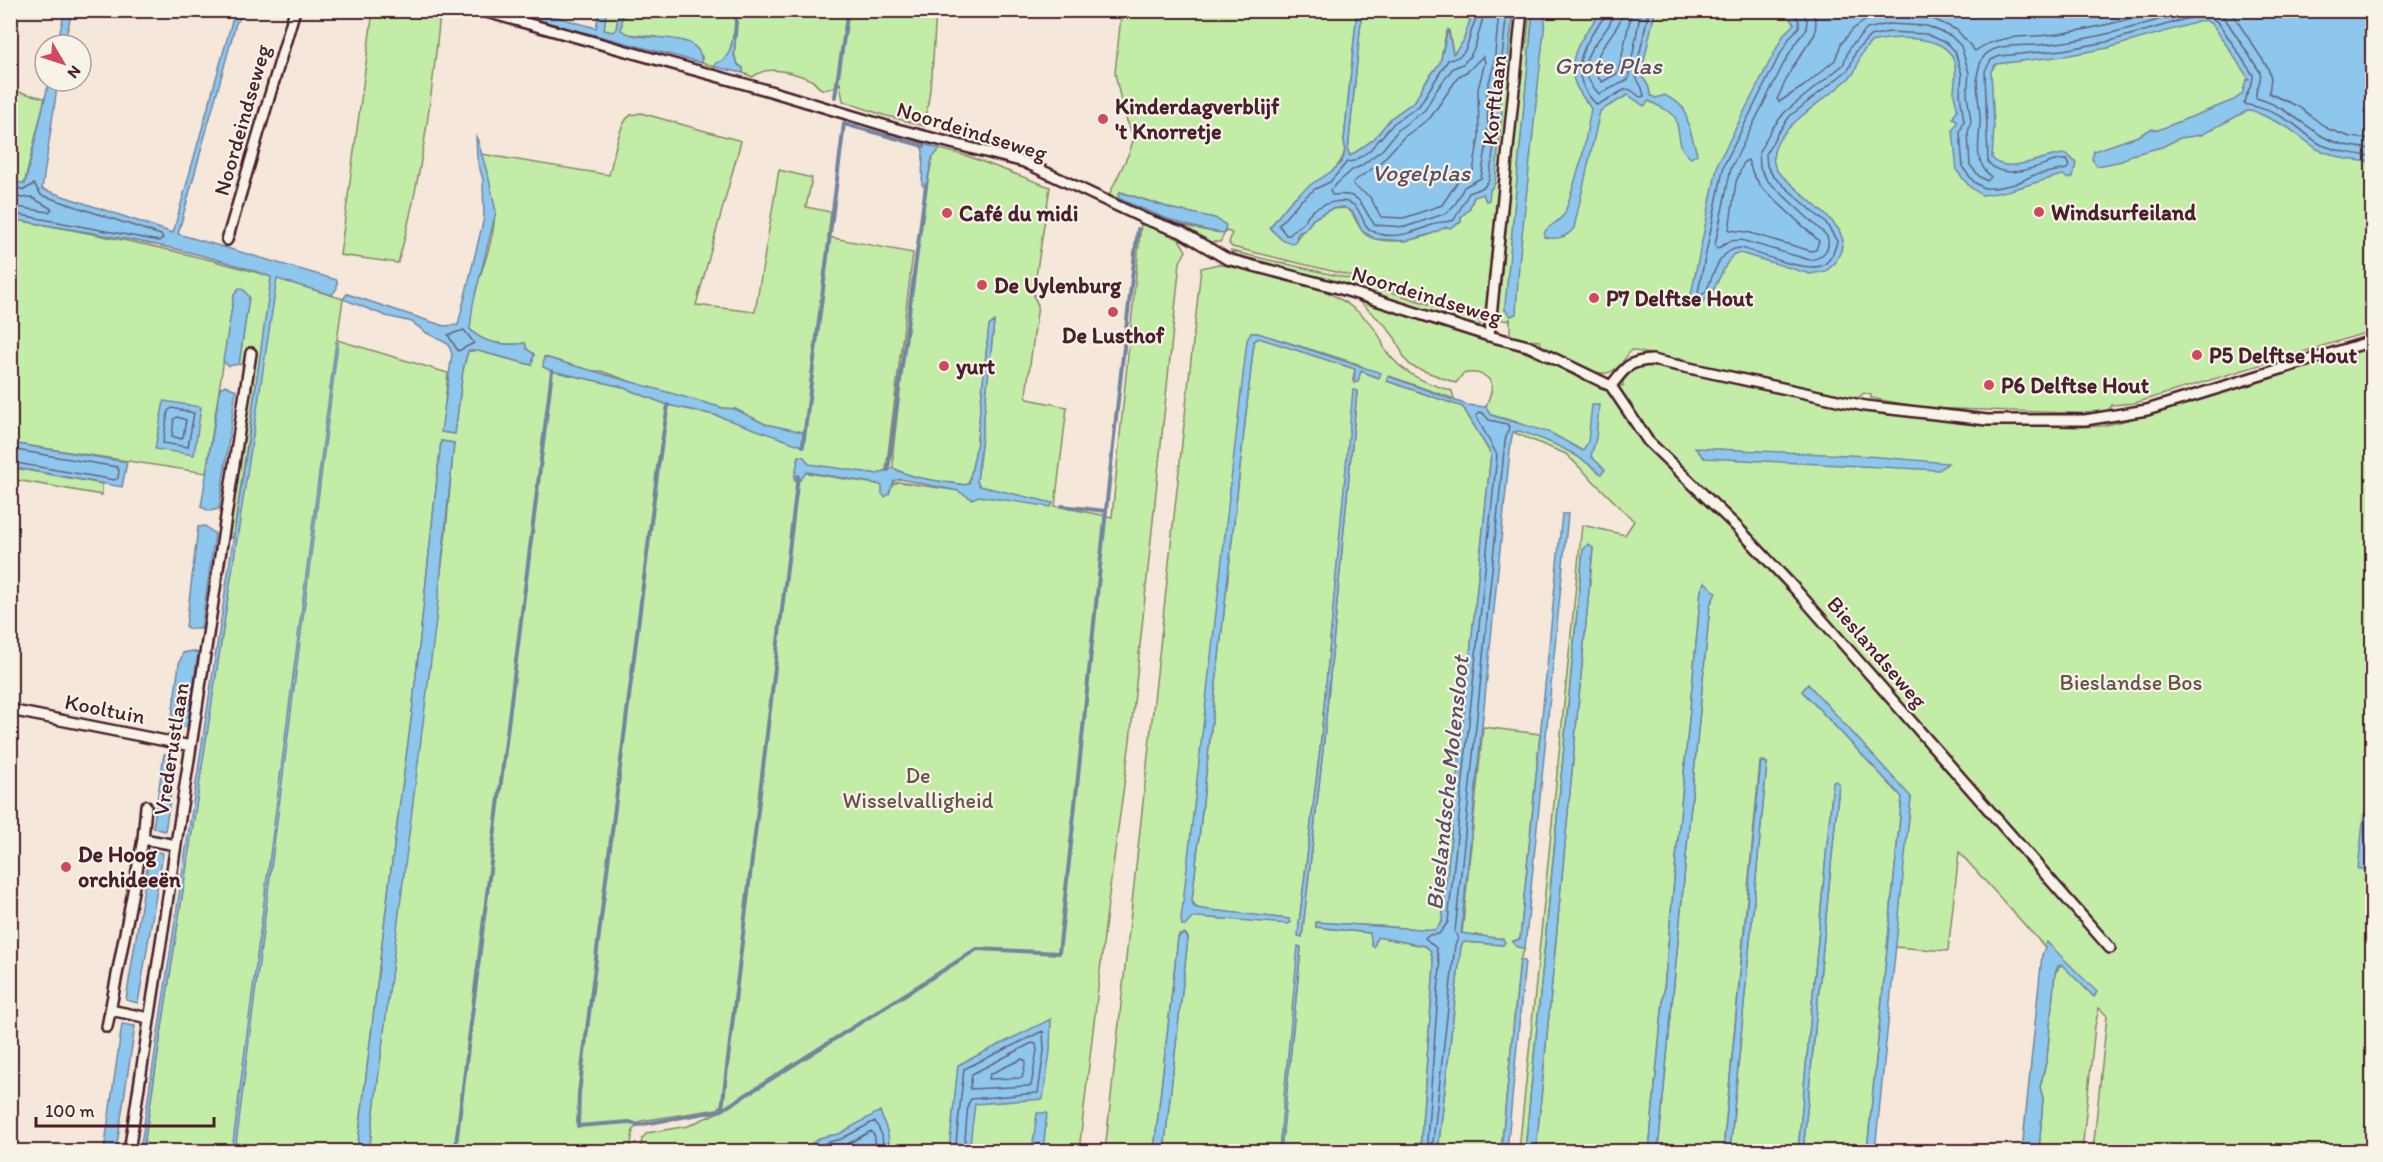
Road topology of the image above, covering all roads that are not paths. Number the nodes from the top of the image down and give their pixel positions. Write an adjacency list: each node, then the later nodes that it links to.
1 (295, 10): 4 (street, Noordeindseweg)
2 (479, 10): 5 (street, Noordeindseweg)
3 (1522, 10): 5 (street, Korftlaan)
4 (227, 240)
5 (1489, 336): 8 (street, Noordeindseweg)
6 (2373, 341): 8 (street)
7 (251, 353): 10 (street, Vrederustlaan)
8 (1611, 386): 14 (street, Bieslandseweg)
9 (10, 710): 10 (street, Kooltuin)
10 (191, 746): 13 (street, Vrederustlaan)
11 (146, 806): 12 (street)
12 (143, 839): 13 (street); 15 (street)
13 (176, 845): 16 (street, Vrederustlaan)
14 (2110, 948)
15 (111, 1010): 16 (street); 17 (street)
16 (149, 1018): 18 (street, Vrederustlaan)
17 (107, 1028)
18 (129, 1152)

